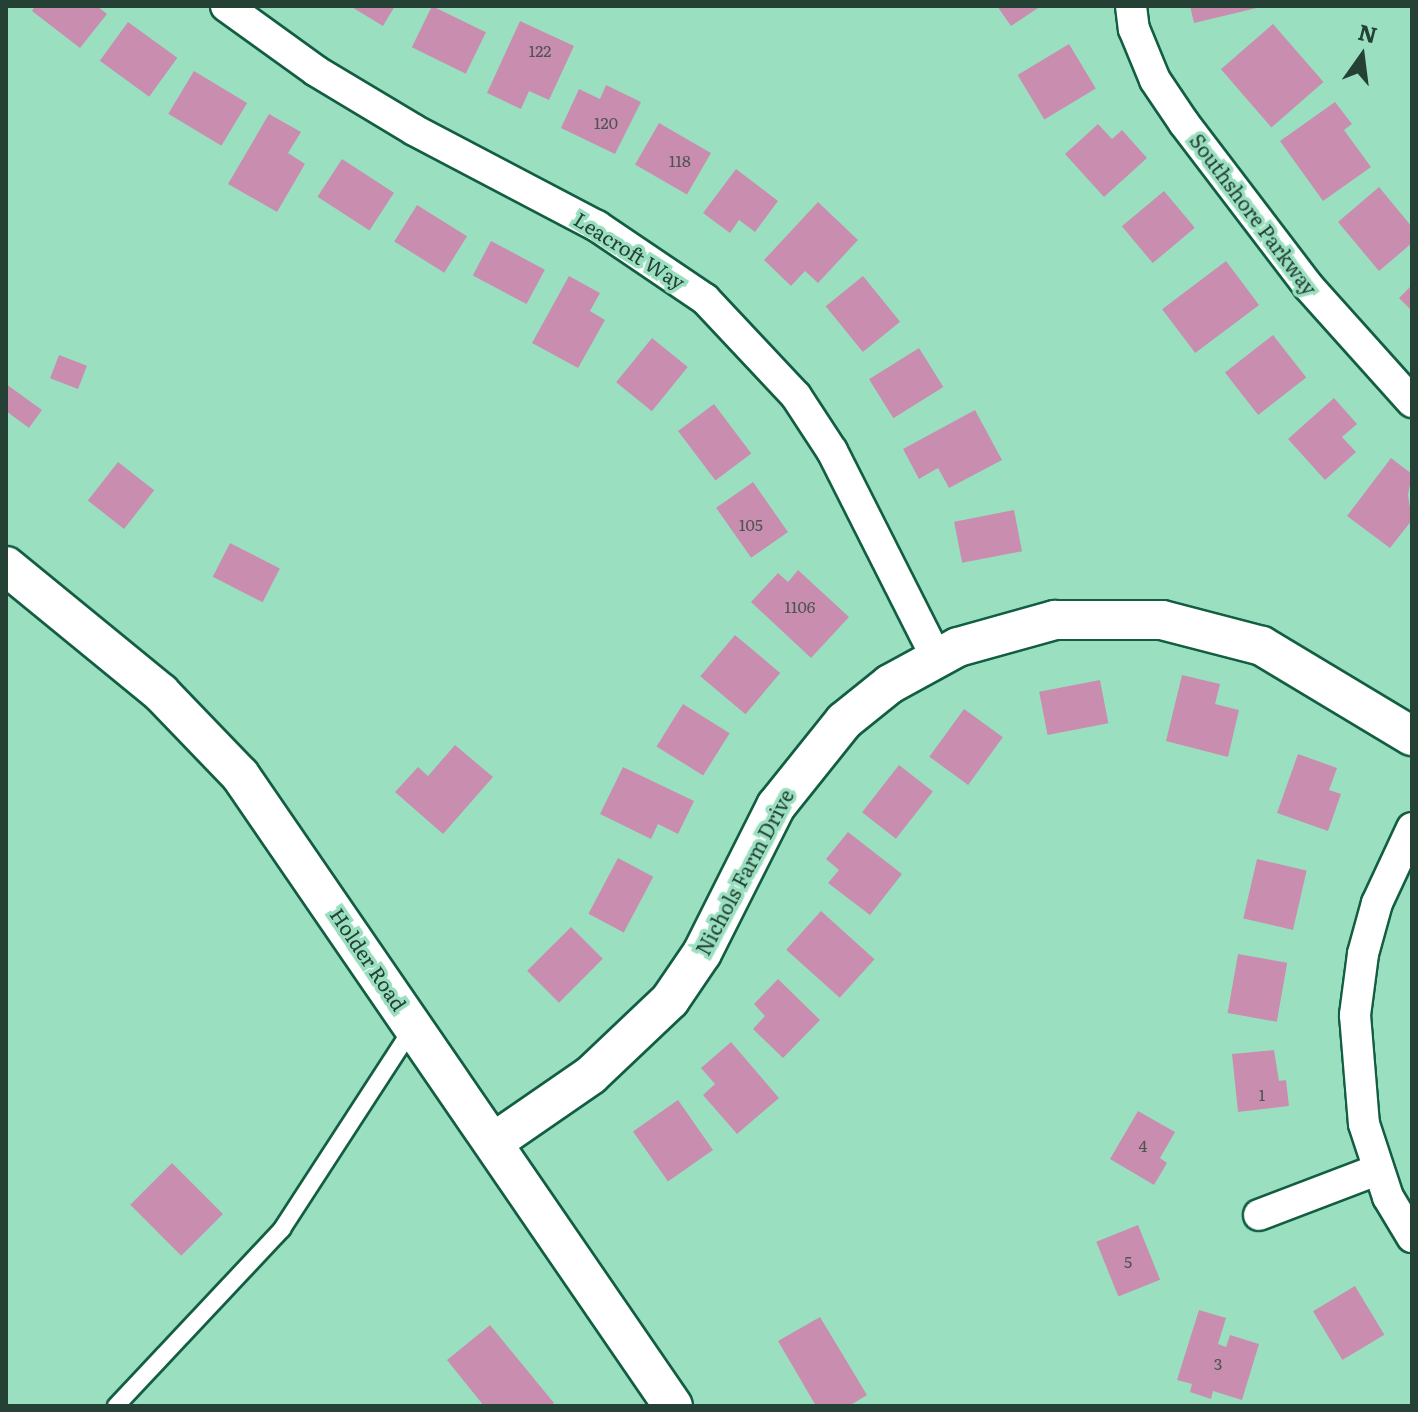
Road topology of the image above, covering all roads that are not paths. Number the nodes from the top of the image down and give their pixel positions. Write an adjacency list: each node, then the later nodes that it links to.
1 (226, 6): 5 (street, Leacroft Way)
2 (1131, 6): 3 (street, Southshore Parkway)
3 (1412, 402)
4 (6, 566): 8 (street, Holder Road)
5 (936, 657): 6 (street, Nichols Farm Drive); 9 (street, Nichols Farm Drive)
6 (1412, 736)
7 (1412, 828): 10 (street)
8 (414, 1026): 9 (street, Holder Road); 13 (lane)
9 (494, 1142): 14 (street, Holder Road)
10 (1377, 1170): 11 (street); 12 (street)
11 (1259, 1215)
12 (1412, 1237)
13 (116, 1406)
14 (673, 1406)

